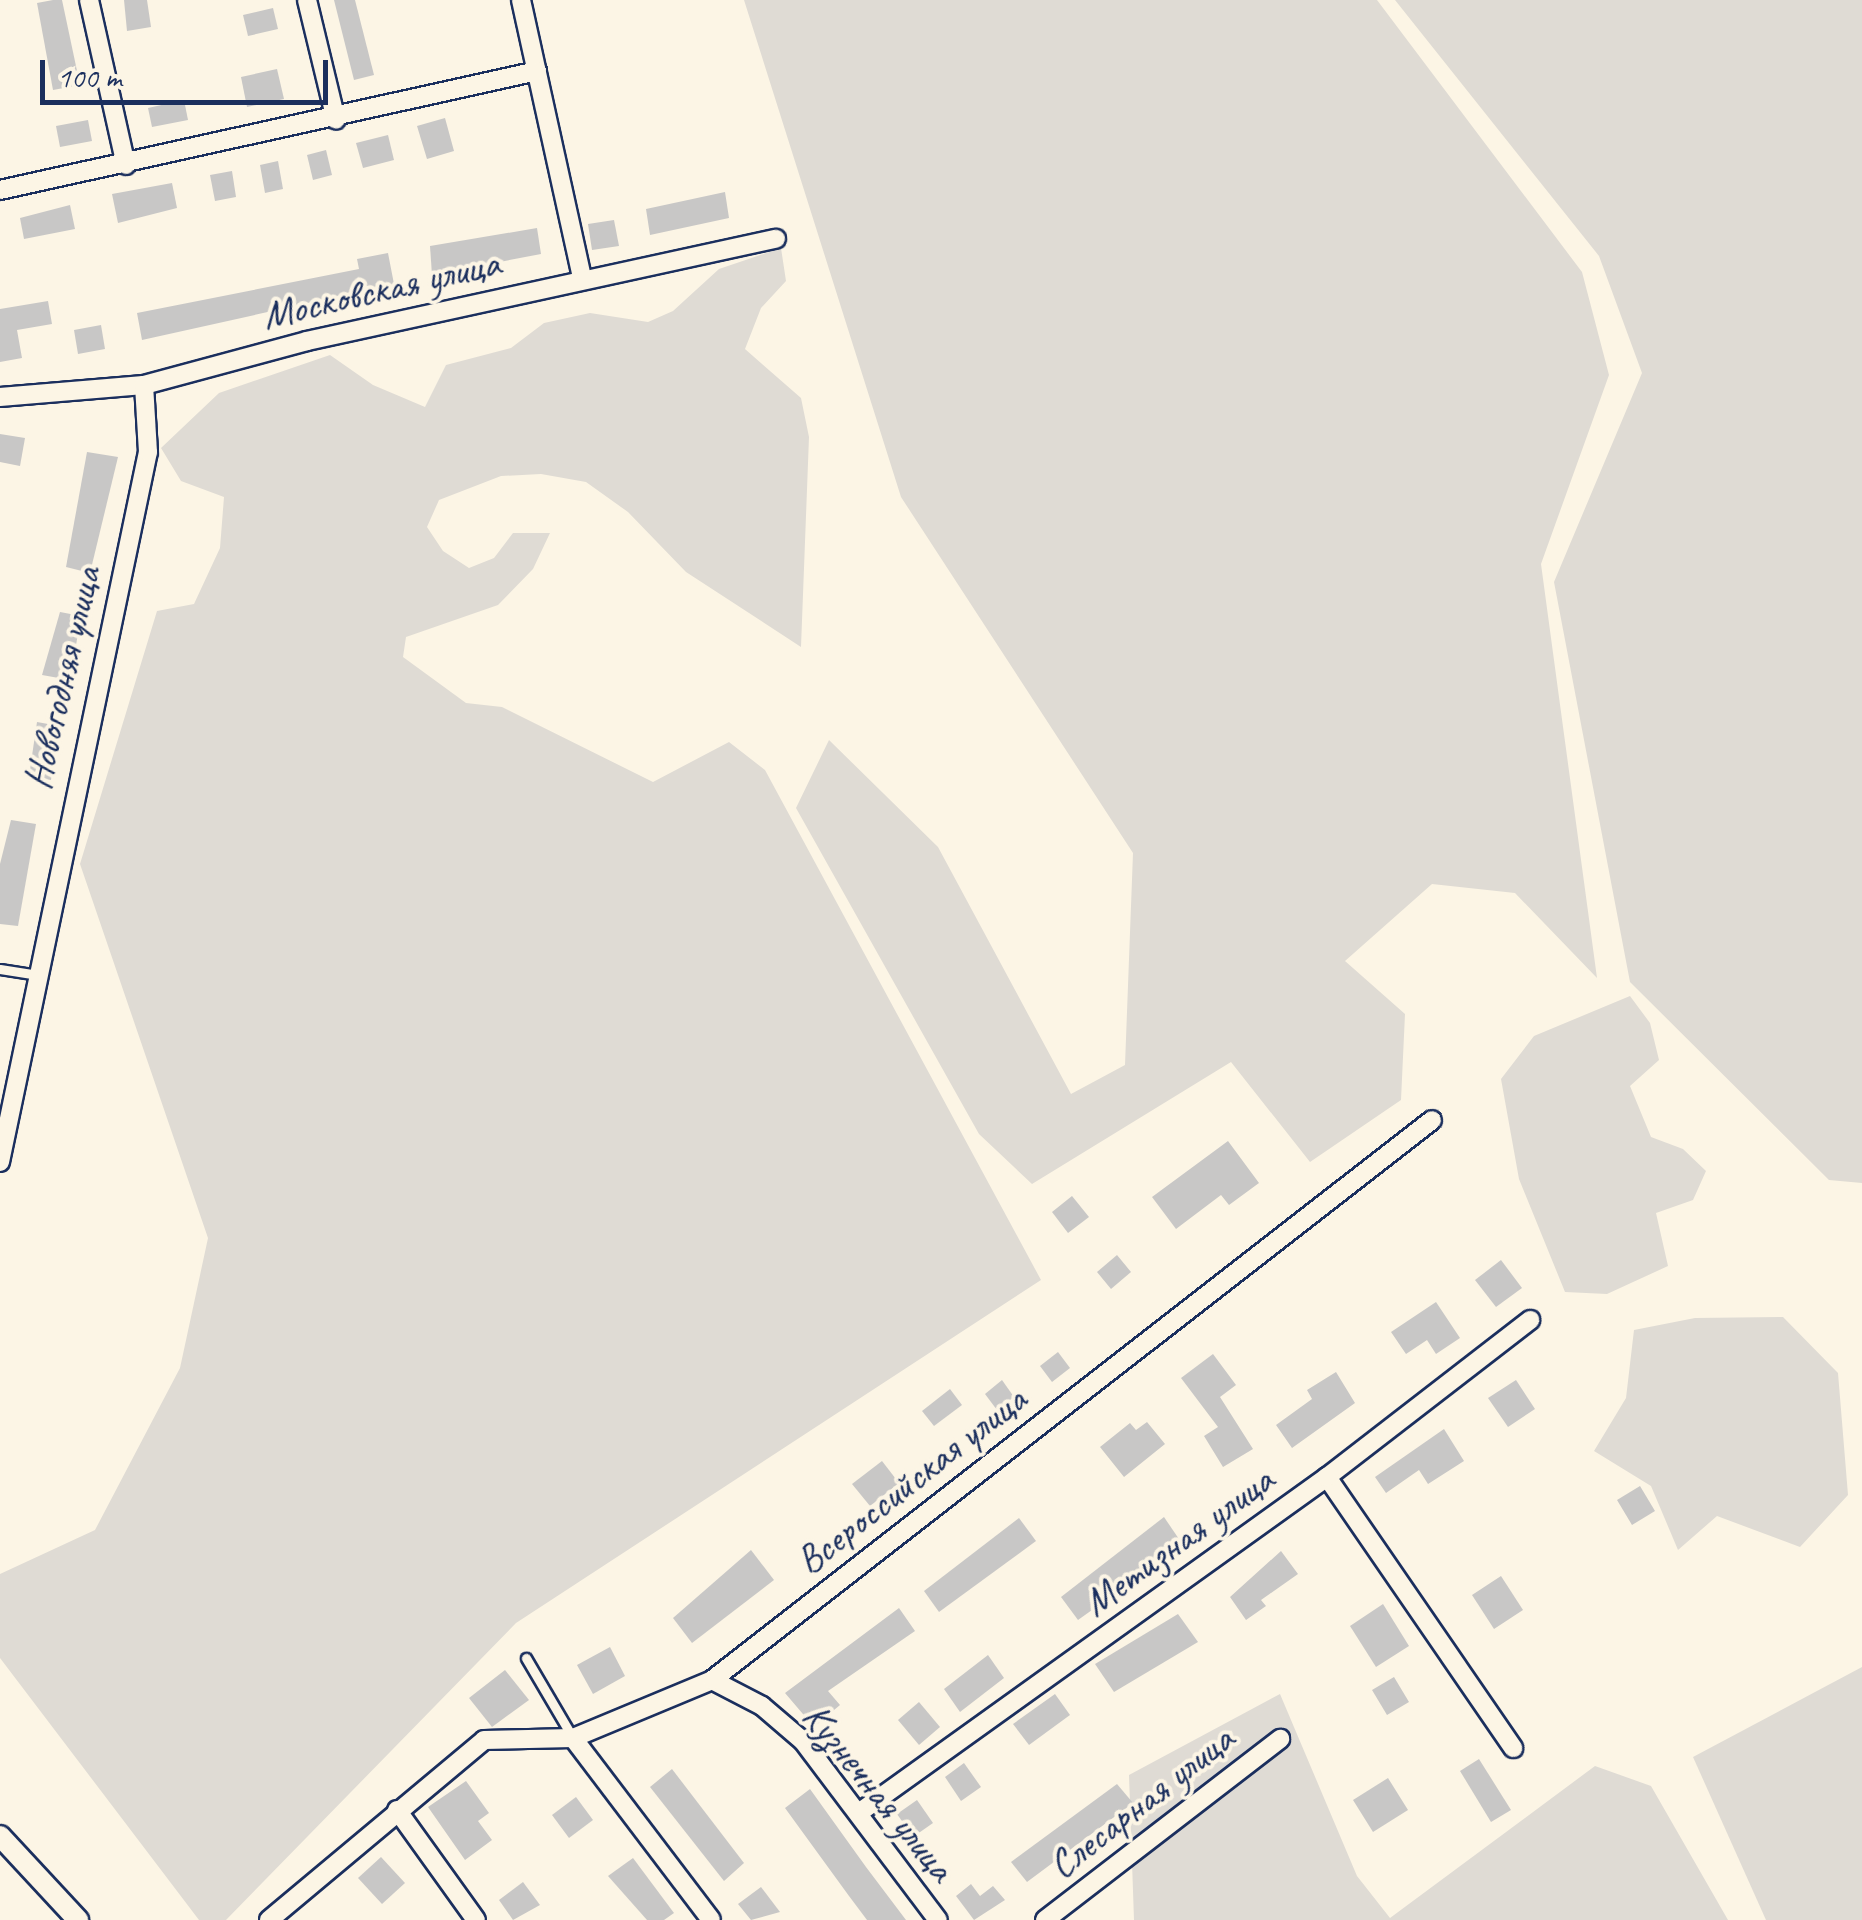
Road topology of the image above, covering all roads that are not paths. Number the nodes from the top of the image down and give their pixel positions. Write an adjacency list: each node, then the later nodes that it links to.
1 (89, 0): 6 (street)
2 (308, 0): 5 (street)
3 (521, 0): 4 (street)
4 (537, 71): 5 (street); 9 (street)
5 (336, 120): 6 (street)
6 (126, 165): 7 (street)
7 (0, 190)
8 (776, 239): 9 (street, Московская улица)
9 (582, 278): 10 (street, Московская улица)
10 (144, 385): 11 (street, Московская улица); 13 (street, Новогодняя улица)
11 (0, 398)
12 (0, 969): 13 (lane)
13 (37, 975): 15 (street, Новогодняя улица)
14 (1432, 1120): 19 (street, Всероссийская улица)
15 (0, 1162)
16 (1530, 1320): 17 (street, Метизная улица)
17 (1328, 1478): 22 (street); 24 (street, Метизная улица)
18 (526, 1658): 20 (lane)
19 (712, 1680): 20 (street, Всероссийская улица); 24 (street, Кузнечная улица)
20 (573, 1738): 23 (street, Всероссийская улица); 29 (street)
21 (1280, 1740): 31 (street, Слесарная улица)
22 (1513, 1748)
23 (397, 1810): 27 (street, Всероссийская улица); 28 (street)
24 (860, 1812): 30 (street, Кузнечная улица)
25 (0, 1836): 26 (street)
26 (78, 1920)
27 (269, 1920)
28 (476, 1920)
29 (711, 1920)
30 (938, 1920)
31 (1045, 1920)

